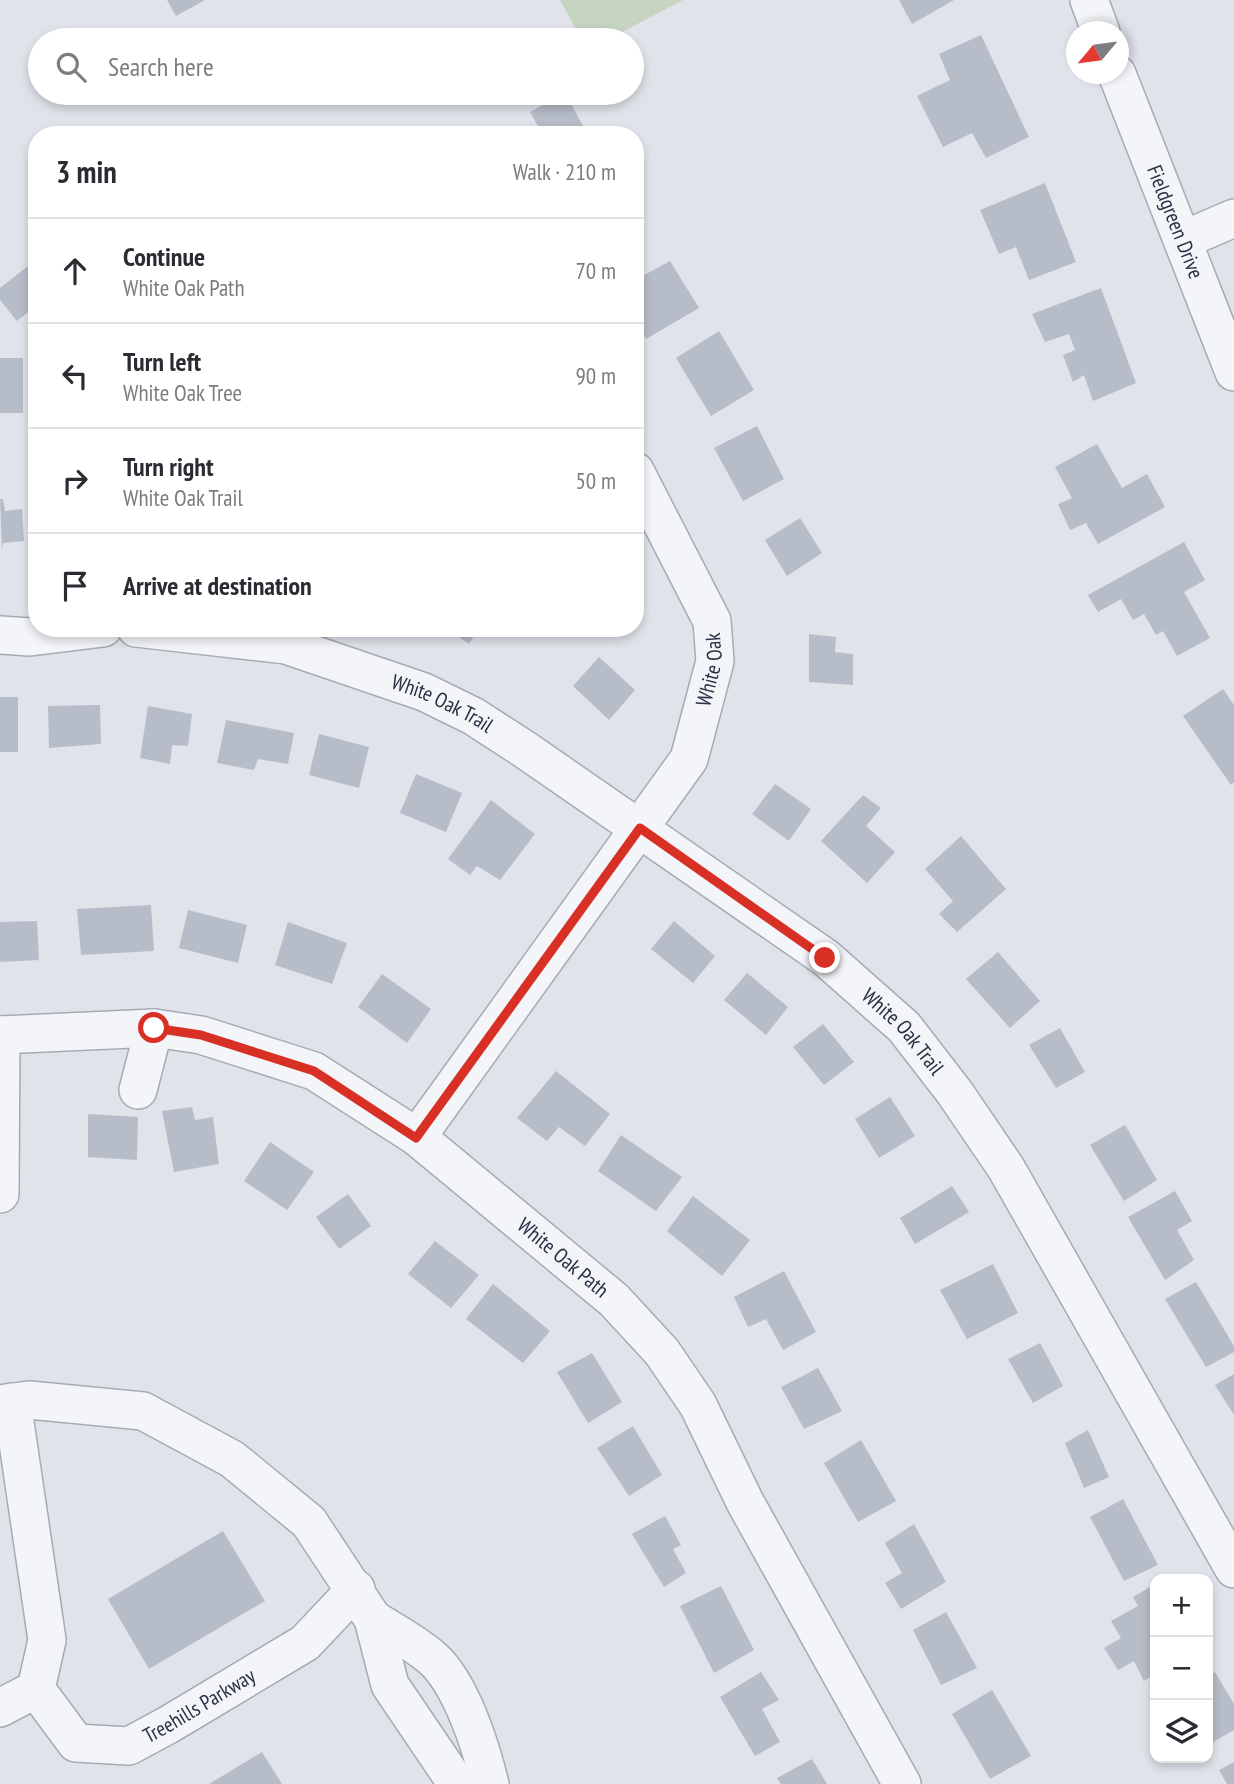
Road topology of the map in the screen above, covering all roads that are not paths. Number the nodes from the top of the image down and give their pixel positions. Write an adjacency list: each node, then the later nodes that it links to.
1 (1089, 0): 2 (street)
2 (1097, 21)
3 (1121, 84): 5 (street, Fieldgreen Drive)
4 (1234, 218): 5 (street)
5 (1183, 240): 6 (street, Fieldgreen Drive)
6 (1234, 372)
7 (644, 489): 11 (street, White Oak)
8 (0, 635): 9 (street)
9 (28, 637)
10 (215, 637): 11 (street, White Oak Trail)
11 (640, 828): 15 (street, White Oak); 18 (street, White Oak Trail)
12 (154, 1028): 13 (street, White Oak Path); 14 (street); 15 (street, White Oak Path)
13 (1, 1035): 16 (street)
14 (138, 1090)
15 (416, 1138): 26 (street, White Oak Path)
16 (0, 1194)
17 (6, 1403): 19 (street); 20 (street)
18 (1234, 1569)
19 (365, 1604): 20 (street, Treehills Parkway); 21 (street); 23 (street)
20 (36, 1689): 22 (street)
21 (459, 1696): 23 (street); 25 (street)
22 (0, 1708)
23 (412, 1722): 24 (street)
24 (457, 1784)
25 (490, 1784)
26 (902, 1784)

